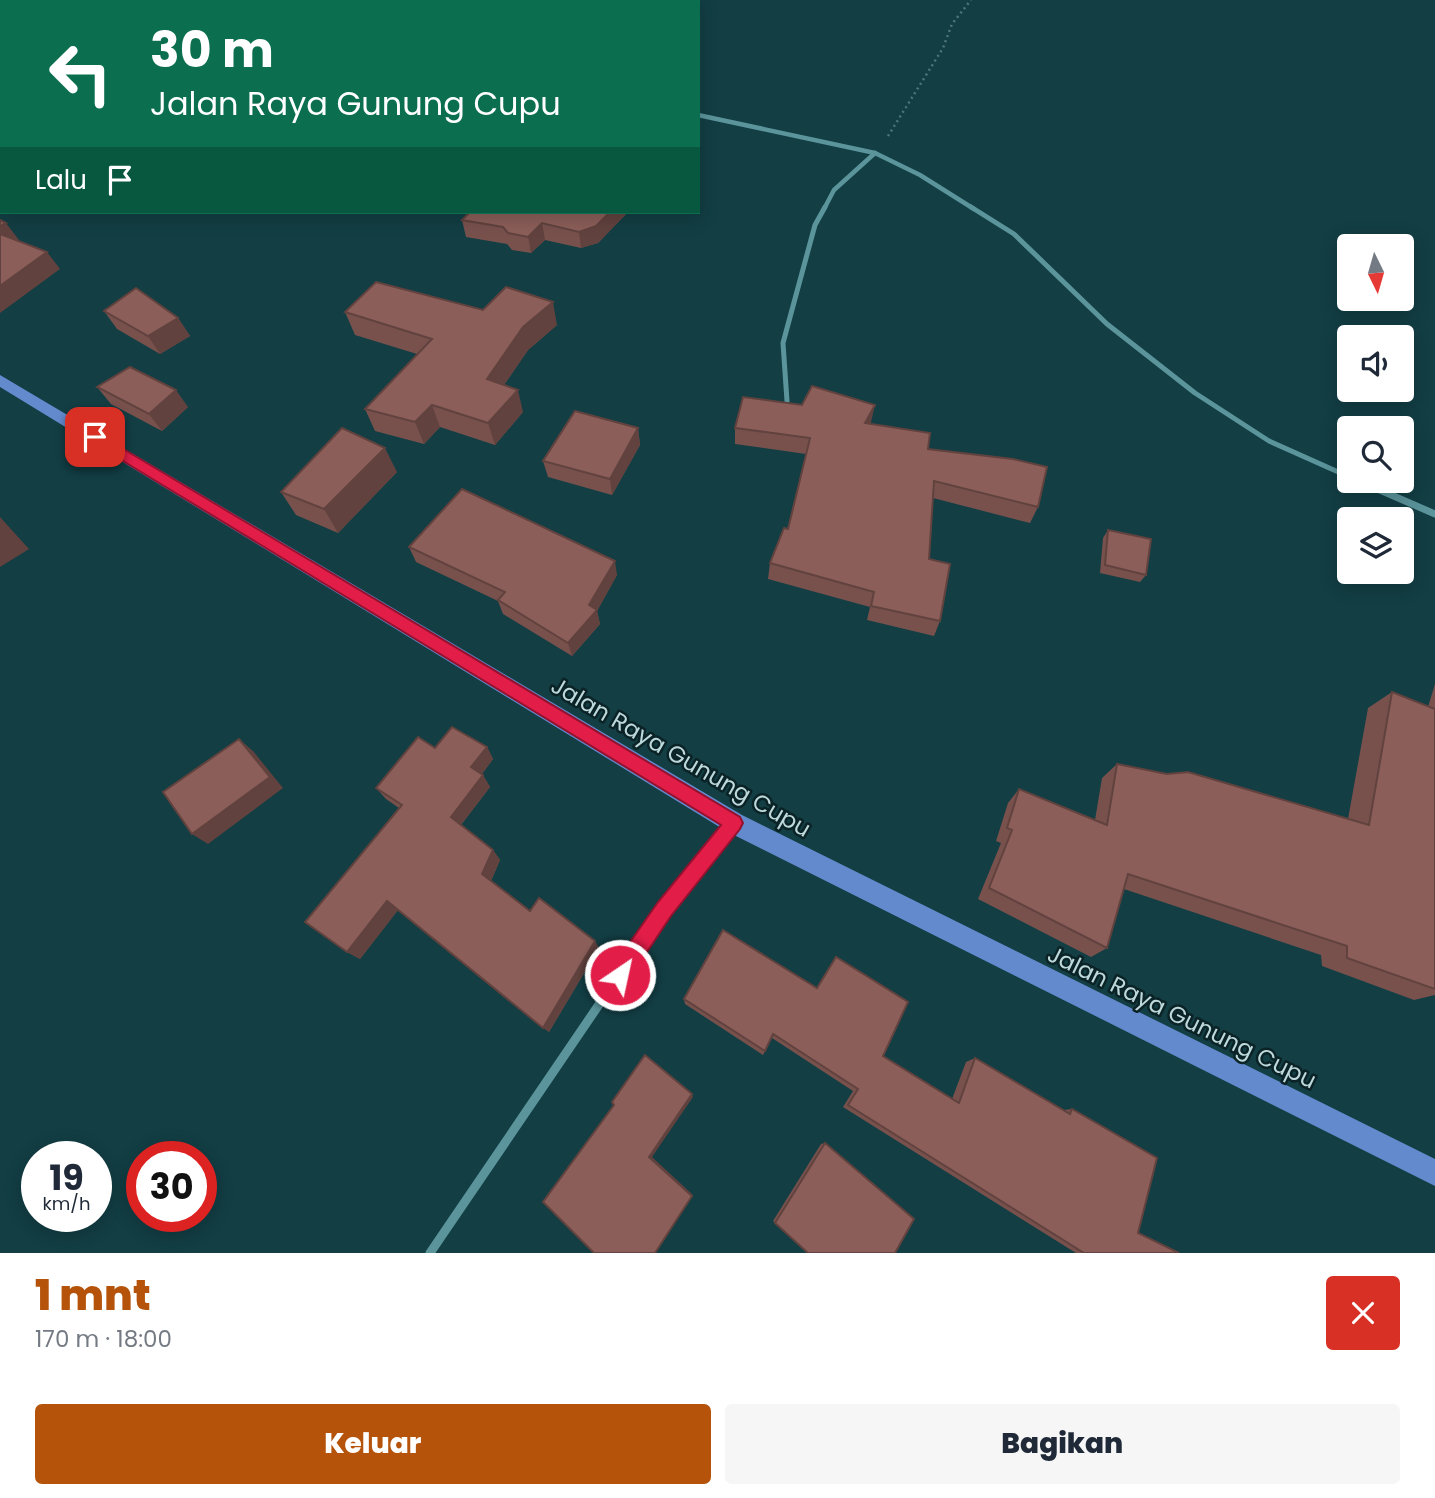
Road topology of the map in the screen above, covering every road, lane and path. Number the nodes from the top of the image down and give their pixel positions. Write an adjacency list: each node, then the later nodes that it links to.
1 (971, 0): 3 (path)
2 (700, 115): 3 (street)
3 (875, 153): 5 (street); 6 (street)
4 (0, 380): 9 (highway, Jalan Raya Gunung Cupu)
5 (787, 401)
6 (1337, 472)
7 (1387, 493): 8 (street)
8 (1435, 514)
9 (734, 823): 10 (highway, Jalan Raya Gunung Cupu); 11 (street)
10 (1435, 1172)
11 (430, 1253)

